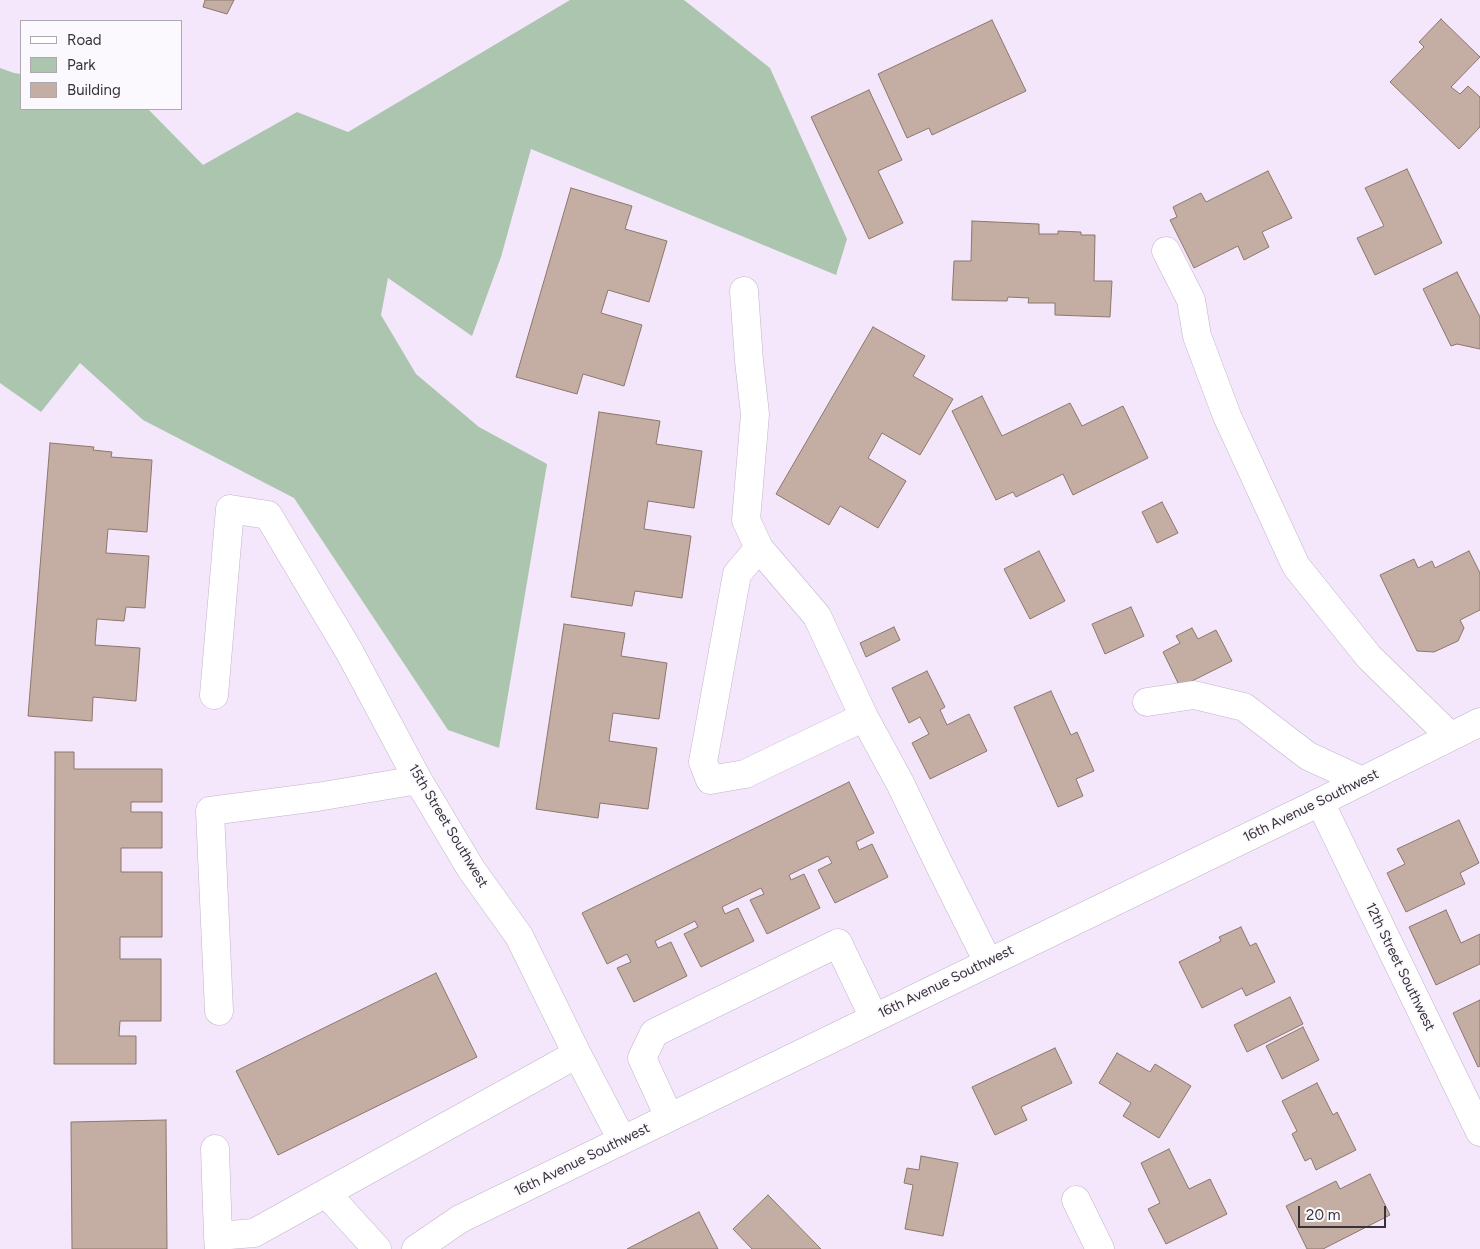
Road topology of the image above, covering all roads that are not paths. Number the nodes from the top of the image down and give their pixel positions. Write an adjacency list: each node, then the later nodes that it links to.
1 (1166, 251): 8 (street)
2 (744, 291): 3 (street)
3 (759, 548): 6 (street); 6 (street)
4 (214, 695): 9 (street, 15th Street Southwest)
5 (1147, 702): 10 (street)
6 (864, 717): 12 (street)
7 (1480, 722): 8 (street, 16th Avenue Southwest)
8 (1450, 736): 10 (street, 16th Avenue Southwest)
9 (418, 780): 13 (street); 15 (street, 15th Street Southwest)
10 (1362, 782): 11 (street, 16th Avenue Southwest)
11 (1320, 802): 12 (street, 16th Avenue Southwest); 17 (street, 12th Street Southwest)
12 (988, 962): 14 (street, 16th Avenue Southwest)
13 (219, 1011)
14 (874, 1018): 16 (street, 16th Avenue Southwest); 16 (street)
15 (577, 1054): 18 (street, 15th Street Southwest); 20 (street)
16 (669, 1118): 18 (street, 16th Avenue Southwest)
17 (1480, 1132)
18 (622, 1140): 24 (street, 16th Avenue Southwest)
19 (215, 1149): 22 (street)
20 (326, 1193): 22 (street); 23 (street)
21 (1076, 1200): 25 (street)
22 (218, 1242)
23 (377, 1249)
24 (416, 1249)
25 (1100, 1249)

